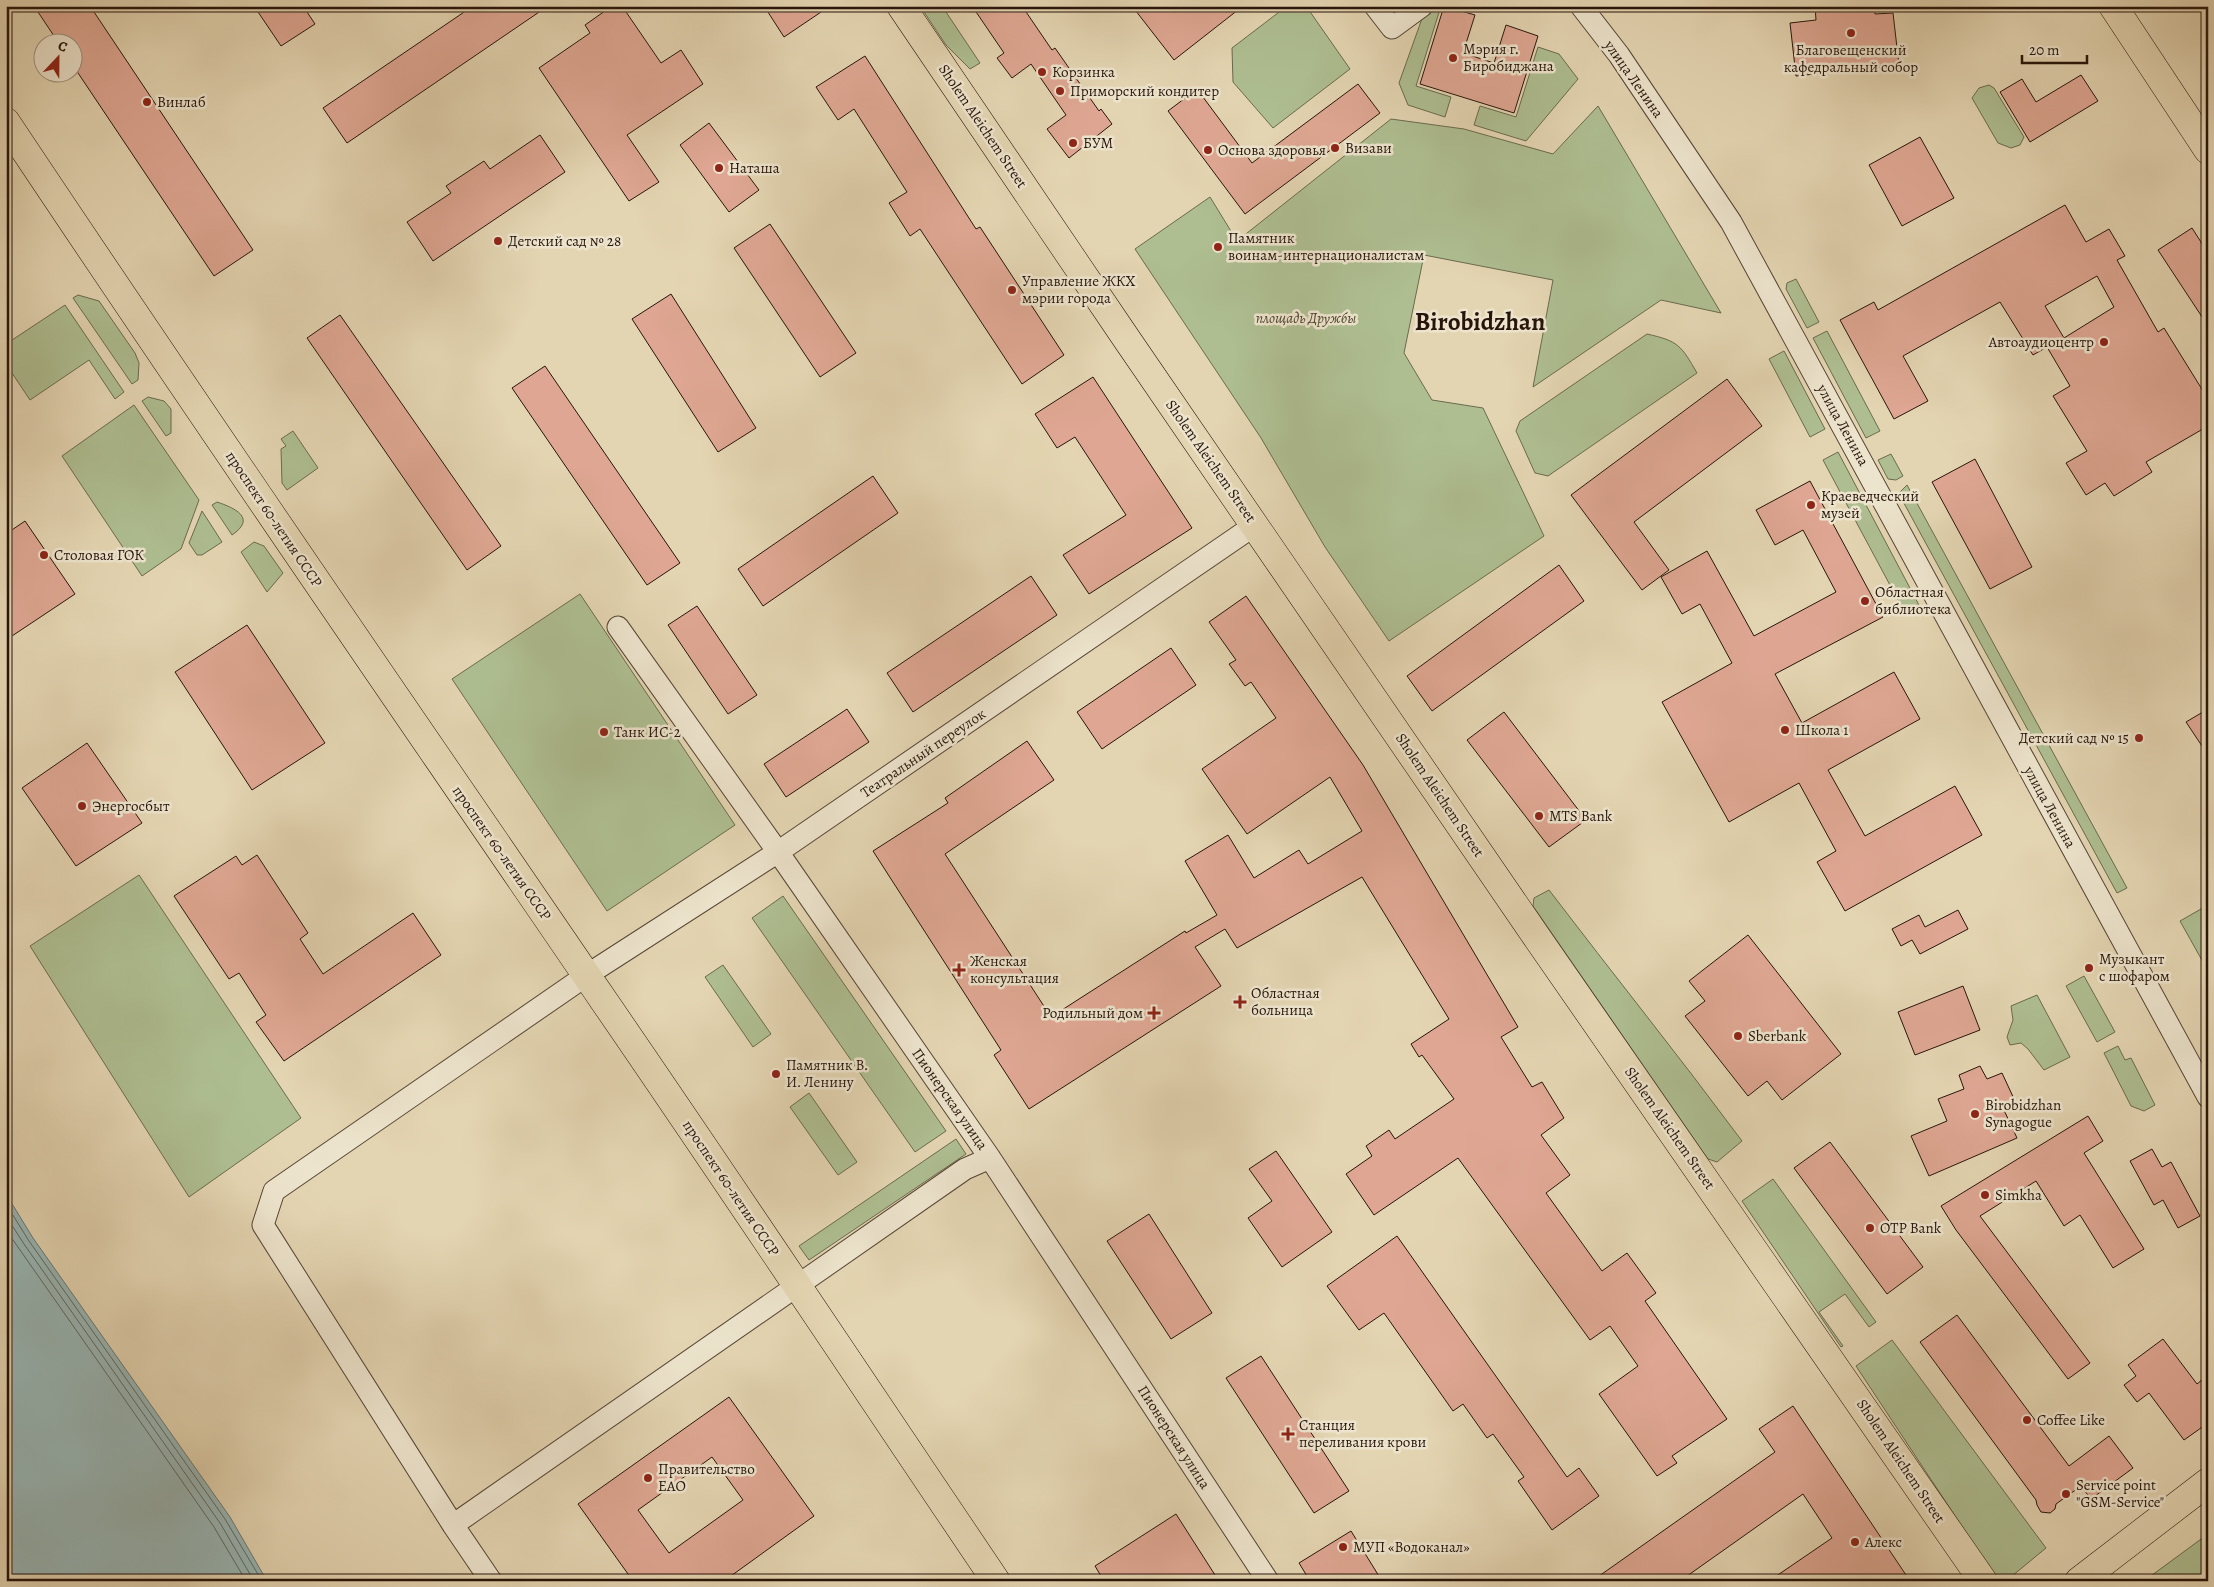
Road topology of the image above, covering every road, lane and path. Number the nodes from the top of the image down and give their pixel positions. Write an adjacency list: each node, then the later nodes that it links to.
1 (902, 6): 8 (main road, Sholem Aleichem Street)
2 (1374, 6): 3 (street)
3 (1422, 6)
4 (1581, 6): 12 (street, улица Ленина)
5 (2112, 6): 7 (main road)
6 (7, 123): 11 (main road, проспект 60-летия СССР)
7 (2208, 150)
8 (1255, 525): 10 (street, Театральный переулок); 20 (main road, Sholem Aleichem Street)
9 (618, 627): 10 (street, Пионерская улица)
10 (778, 852): 11 (street, Театральный переулок); 13 (street, Пионерская улица)
11 (587, 975): 14 (main road, проспект 60-летия СССР); 16 (street, Театральный переулок)
12 (2208, 1097)
13 (990, 1158): 14 (street); 19 (street, Пионерская улица)
14 (797, 1286): 16 (street); 18 (main road, проспект 60-летия СССР)
15 (2208, 1482): 21 (main road)
16 (453, 1525): 17 (street)
17 (491, 1581)
18 (996, 1581)
19 (1268, 1581)
20 (1983, 1581)
21 (2079, 1581)

